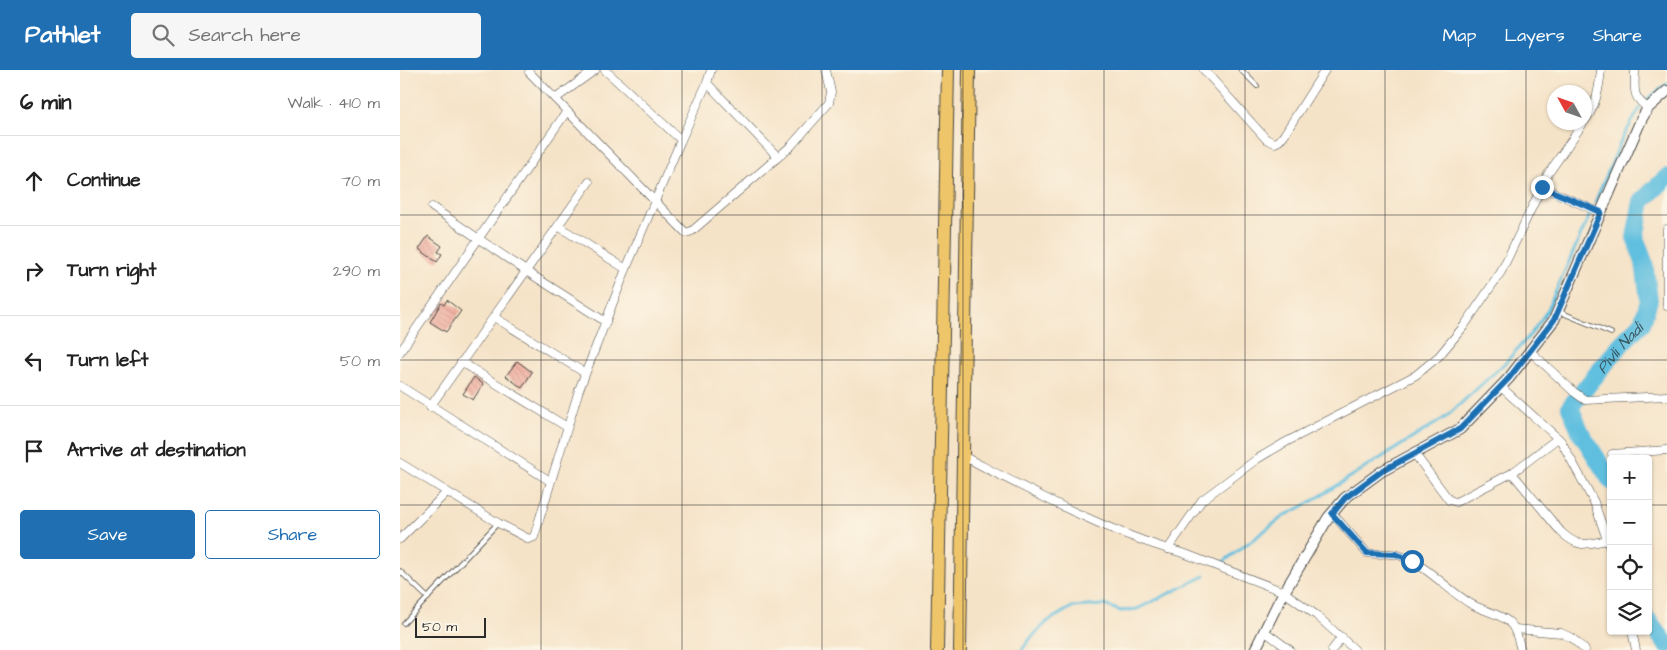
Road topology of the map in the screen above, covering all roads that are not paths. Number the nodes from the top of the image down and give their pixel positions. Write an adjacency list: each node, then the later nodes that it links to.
1 (594, 70): 16 (street)
2 (604, 70): 21 (street)
3 (711, 70): 13 (street)
4 (826, 70): 22 (street)
5 (948, 70): 70 (highway)
6 (969, 70): 52 (highway)
7 (1204, 70): 9 (street)
8 (1241, 70): 14 (lane)
9 (1325, 70)
10 (1601, 70): 17 (street)
11 (1635, 70): 18 (street)
12 (529, 72): 16 (street)
13 (707, 83): 21 (street); 22 (street)
14 (1257, 86)
15 (1667, 91): 18 (street)
16 (555, 99): 19 (street)
17 (1592, 108)
18 (1648, 108): 27 (street)
19 (567, 111): 25 (street); 30 (street)
20 (1578, 130): 24 (street)
21 (681, 140): 25 (street)
22 (778, 158): 25 (street)
23 (588, 182): 28 (street)
24 (1542, 187): 27 (street); 61 (street)
25 (656, 202): 31 (street)
26 (432, 207): 30 (street)
27 (1601, 212): 35 (street)
28 (558, 226): 31 (street); 32 (street)
29 (1667, 229): 33 (street)
30 (478, 239): 32 (street); 40 (street)
31 (626, 269): 37 (street)
32 (526, 271): 36 (street); 37 (street)
33 (1667, 281): 34 (street)
34 (1667, 306)
35 (1558, 311): 38 (lane); 39 (street)
36 (494, 317): 41 (street); 42 (street)
37 (606, 322): 42 (street)
38 (1611, 333)
39 (1530, 351): 44 (street); 45 (street)
40 (400, 352)
41 (462, 362): 46 (street); 47 (street)
42 (585, 373): 47 (street)
43 (400, 386): 46 (street)
44 (1501, 386): 48 (street); 50 (street)
45 (1667, 396)
46 (430, 406): 55 (street)
47 (567, 427): 55 (street)
48 (1558, 438): 54 (street); 60 (street)
49 (1667, 450): 51 (street)
50 (1414, 453): 54 (street); 57 (street)
51 (1612, 454)
52 (963, 460): 61 (street); 71 (highway)
53 (400, 463): 56 (street)
54 (1512, 473): 60 (street)
55 (550, 481): 58 (street)
56 (447, 492): 58 (street); 59 (street)
57 (1332, 514): 63 (street); 66 (street)
58 (498, 524): 64 (lane)
59 (400, 539)
60 (1607, 540)
61 (1168, 550): 63 (street)
62 (400, 571): 64 (lane)
63 (1284, 592): 67 (street); 69 (street)
64 (428, 598): 65 (lane)
65 (404, 623)
66 (1515, 629): 76 (street); 77 (street)
67 (1264, 631): 72 (street); 73 (street)
68 (1633, 635): 78 (street)
69 (1342, 637): 74 (street); 75 (street)
70 (937, 650)
71 (960, 650)
72 (1255, 650)
73 (1290, 650)
74 (1332, 650)
75 (1355, 650)
76 (1521, 650)
77 (1585, 650)
78 (1636, 650)

